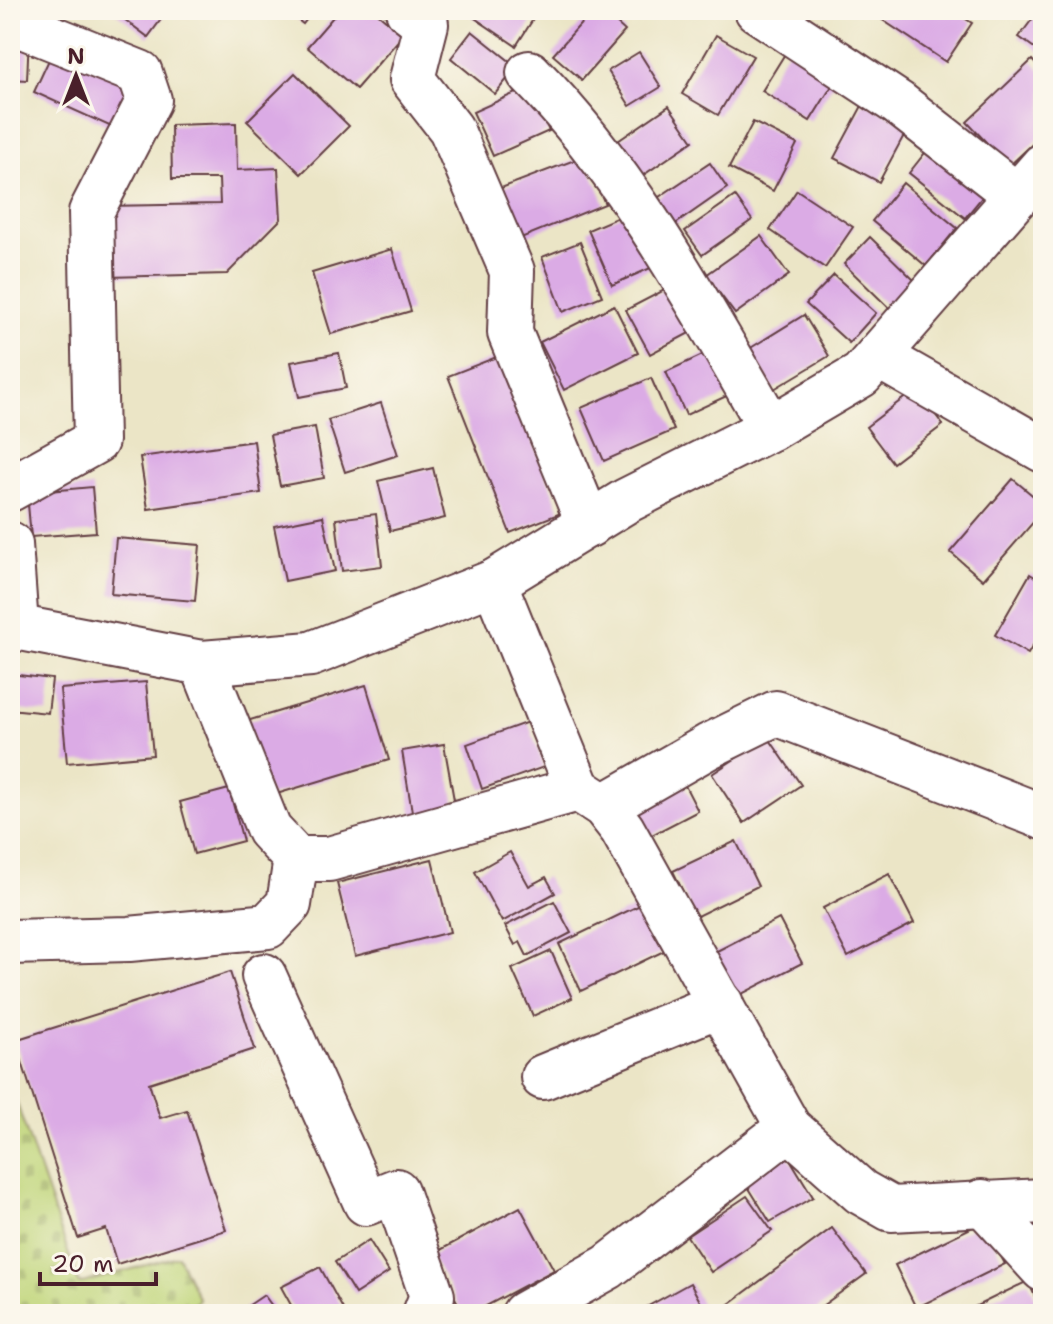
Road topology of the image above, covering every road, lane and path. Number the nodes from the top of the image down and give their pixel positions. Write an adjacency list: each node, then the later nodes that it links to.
1 (408, 10): 10 (street)
2 (757, 10): 5 (street)
3 (10, 21): 9 (street)
4 (529, 73): 7 (street)
5 (1030, 181): 6 (street)
6 (878, 356): 7 (street); 8 (street)
7 (771, 428): 10 (street)
8 (1043, 450)
9 (10, 489)
10 (589, 525): 12 (street)
11 (10, 544): 13 (street)
12 (494, 582): 14 (street); 15 (street)
13 (13, 626): 14 (street)
14 (202, 663): 17 (street)
15 (591, 798): 16 (street); 17 (street); 20 (street)
16 (1043, 817)
17 (296, 859): 18 (street)
18 (10, 942)
19 (264, 976): 26 (street)
20 (721, 1004): 21 (street); 22 (street)
21 (543, 1077)
22 (789, 1128): 24 (street); 27 (street)
23 (1043, 1201): 24 (street)
24 (982, 1202): 25 (street)
25 (1043, 1269)
26 (425, 1314)
27 (524, 1314)

